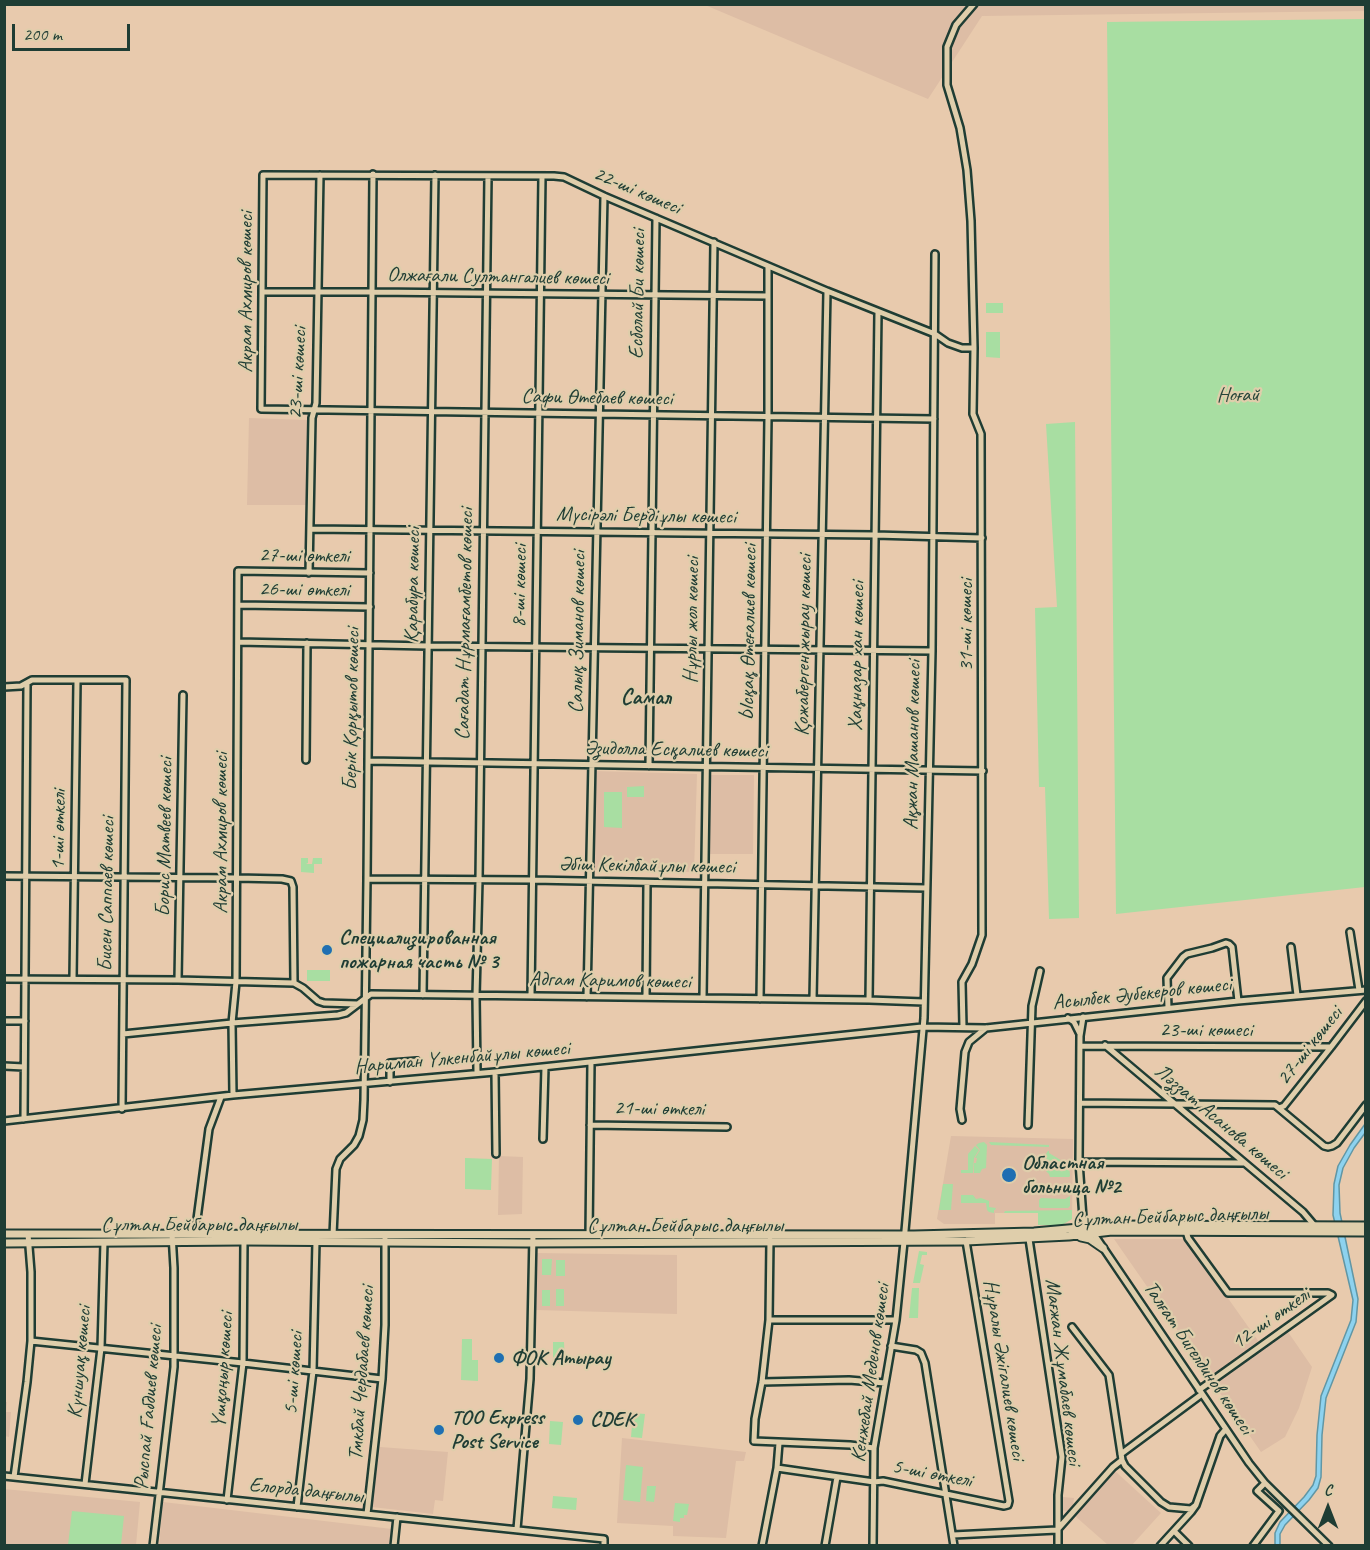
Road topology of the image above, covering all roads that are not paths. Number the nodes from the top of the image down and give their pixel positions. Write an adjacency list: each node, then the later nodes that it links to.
1 (974, 4): 26 (street, 31-ші көшесі)
2 (373, 174): 4 (street, 22-ші көшесі); 5 (street, 22-ші көшесі); 16 (street, Берік Қорқытов көшесі)
3 (263, 175): 4 (street, 22-ші көшесі); 14 (street, Акрам Ахмиров көшесі)
4 (320, 175): 15 (street, 23-шi көшесi)
5 (435, 175): 6 (street, 22-ші көшесі); 17 (street, Қарабура көшесі)
6 (488, 176): 7 (street, 22-ші көшесі); 18 (street, Сағадат Нұрмағамбетов көшесі)
7 (542, 176): 8 (street, 22-ші көшесі); 19 (street, 8-шi көшесi)
8 (604, 196): 9 (street, 22-ші көшесі); 20 (street, Салық Зиманов көшесі)
9 (656, 218): 10 (street, 22-ші көшесі); 21 (street, Есболай Би көшесі)
10 (714, 242): 12 (street, 22-ші көшесі); 22 (street, Нұрлы жол көшесі)
11 (935, 254): 25 (street, Ақжан Машанов көшесі)
12 (768, 266): 13 (street, 22-ші көшесі); 23 (street, Ысқақ Өтеғалиев көшесі)
13 (827, 291): 24 (street, 22-ші көшесі); 37 (street, Қожаберген жырау көшесі)
14 (263, 292): 15 (street, Олжағали Султангалиев көшесі); 27 (street, Акрам Ахмиров көшесі)
15 (318, 292): 16 (street, Олжағали Султангалиев көшесі); 28 (street, 23-шi көшесi)
16 (373, 292): 17 (street, Олжағали Султангалиев көшесі); 29 (street, Берік Қорқытов көшесі)
17 (433, 292): 18 (street, Олжағали Султангалиев көшесі); 30 (street, Қарабура көшесі)
18 (487, 293): 19 (street, Олжағали Султангалиев көшесі); 31 (street, Сағадат Нұрмағамбетов көшесі)
19 (541, 294): 20 (street, Олжағали Султангалиев көшесі); 32 (street, 8-шi көшесi)
20 (602, 295): 21 (street, Олжағали Султангалиев көшесі); 33 (street, Салық Зиманов көшесі)
21 (655, 296): 22 (street, Олжағали Султангалиев көшесі); 34 (street, Есболай Би көшесі)
22 (714, 296): 23 (street, Олжағали Султангалиев көшесі); 35 (street, Нұрлы жол көшесі)
23 (768, 296): 36 (street, Ысқақ Өтеғалиев көшесі)
24 (878, 312): 25 (street, 22-ші көшесі); 38 (street, Хақназар хан көшесі)
25 (935, 334): 26 (street, 22-ші көшесі); 39 (street, Ақжан Машанов көшесі)
26 (974, 348): 52 (street, 31-ші көшесі)
27 (261, 409): 28 (street, Сафи Өтебаев көшесі)
28 (314, 410): 29 (street, Сафи Өтебаев көшесі); 40 (street, 23-шi көшесi)
29 (372, 411): 30 (street, Сафи Өтебаев көшесі); 41 (street, Берік Қорқытов көшесі)
30 (432, 412): 31 (street, Сафи Өтебаев көшесі); 42 (street, Қарабура көшесі)
31 (485, 413): 32 (street, Сафи Өтебаев көшесі); 43 (street, Сағадат Нұрмағамбетов көшесі)
32 (539, 414): 33 (street, Сафи Өтебаев көшесі); 44 (street, 8-шi көшесi)
33 (599, 414): 34 (street, Сафи Өтебаев көшесі); 45 (street, Салық Зиманов көшесі)
34 (653, 415): 35 (street, Сафи Өтебаев көшесі); 46 (street, Есболай Би көшесі)
35 (712, 416): 36 (street, Сафи Өтебаев көшесі); 47 (street, Нұрлы жол көшесі)
36 (768, 417): 37 (street, Сафи Өтебаев көшесі); 48 (street, Ысқақ Өтеғалиев көшесі)
37 (825, 418): 38 (street, Сафи Өтебаев көшесі); 49 (street, Қожаберген жырау көшесі)
38 (877, 418): 39 (street, Сафи Өтебаев көшесі); 50 (street, Хақназар хан көшесі)
39 (934, 419): 51 (street, Ақжан Машанов көшесі)
40 (310, 529): 41 (street, Мүсірәлі Бердіұлы көшесі); 54 (street, 23-шi көшесi)
41 (371, 530): 42 (street, Мүсірәлі Бердіұлы көшесі); 55 (street, Берік Қорқытов көшесі)
42 (430, 531): 43 (street, Мүсірәлі Бердіұлы көшесі); 61 (street, Қарабура көшесі)
43 (483, 531): 44 (street, Мүсірәлі Бердіұлы көшесі); 62 (street, Сағадат Нұрмағамбетов көшесі)
44 (538, 532): 45 (street, Мүсірәлі Бердіұлы көшесі); 63 (street, 8-шi көшесi)
45 (597, 532): 46 (street, Мүсірәлі Бердіұлы көшесі); 64 (street, Салық Зиманов көшесі)
46 (652, 533): 47 (street, Мүсірәлі Бердіұлы көшесі); 65 (street, Есболай Би көшесі)
47 (710, 533): 48 (street, Мүсірәлі Бердіұлы көшесі); 66 (street, Нұрлы жол көшесі)
48 (767, 534): 49 (street, Мүсірәлі Бердіұлы көшесі); 67 (street, Ысқақ Өтеғалиев көшесі)
49 (822, 534): 50 (street, Мүсірәлі Бердіұлы көшесі); 68 (street, Қожаберген жырау көшесі)
50 (875, 535): 51 (street, Мүсірәлі Бердіұлы көшесі); 69 (street, Хақназар хан көшесі)
51 (933, 537): 52 (street, Мүсірәлі Бердіұлы көшесі); 70 (street, Ақжан Машанов көшесі)
52 (982, 538): 87 (street, 31-ші көшесі)
53 (238, 572): 54 (street, 27-ші өткелі); 56 (street, Акрам Ахмиров көшесі)
54 (309, 573): 55 (street, 27-ші өткелі)
55 (370, 573): 57 (street, Берік Қорқытов көшесі)
56 (239, 605): 57 (street, 26-ші өткелі); 58 (street, Акрам Ахмиров көшесі)
57 (370, 607): 60 (street, Берік Қорқытов көшесі)
58 (238, 642): 59 (street); 93 (street, Акрам Ахмиров көшесі)
59 (307, 643): 60 (street); 75 (street)
60 (369, 644): 61 (street); 76 (street, Берік Қорқытов көшесі)
61 (428, 646): 62 (street); 77 (street, Қарабура көшесі)
62 (482, 647): 63 (street); 78 (street, Сағадат Нұрмағамбетов көшесі)
63 (536, 647): 64 (street); 79 (street, 8-шi көшесi)
64 (594, 648): 65 (street); 80 (street, Салық Зиманов көшесі)
65 (650, 648): 66 (street); 81 (street, Есболай Би көшесі)
66 (708, 649): 67 (street); 82 (street, Нұрлы жол көшесі)
67 (765, 649): 68 (street); 83 (street, Ысқақ Өтеғалиев көшесі)
68 (820, 650): 69 (street); 84 (street, Қожаберген жырау көшесі)
69 (873, 650): 70 (street); 85 (street, Хақназар хан көшесі)
70 (932, 651): 86 (street, Ақжан Машанов көшесі)
71 (77, 681): 72 (street); 90 (street, 1-ші өткелі); 91 (street, Бисен Саппаев көшесі)
72 (27, 684): 73 (street); 89 (street)
73 (4, 687)
74 (183, 695): 92 (street, Борис Матвеев көшесі)
75 (306, 760)
76 (368, 761): 77 (street, Әзидолла Есқалиев көшесі); 94 (street, Берік Қорқытов көшесі)
77 (426, 762): 78 (street, Әзидолла Есқалиев көшесі); 95 (street, Қарабура көшесі)
78 (480, 763): 79 (street, Әзидолла Есқалиев көшесі); 96 (street, Сағадат Нұрмағамбетов көшесі)
79 (534, 764): 80 (street, Әзидолла Есқалиев көшесі); 97 (street, 8-шi көшесi)
80 (592, 765): 81 (street, Әзидолла Есқалиев көшесі); 98 (street, Салық Зиманов көшесі)
81 (649, 766): 82 (street, Әзидолла Есқалиев көшесі)
82 (707, 766): 83 (street, Әзидолла Есқалиев көшесі); 100 (street, Нұрлы жол көшесі)
83 (764, 767): 84 (street, Әзидолла Есқалиев көшесі); 101 (street, Ысқақ Өтеғалиев көшесі)
84 (818, 768): 85 (street, Әзидолла Есқалиев көшесі); 102 (street, Қожаберген жырау көшесі)
85 (872, 769): 86 (street, Әзидолла Есқалиев көшесі); 103 (street, Хақназар хан көшесі)
86 (929, 770): 87 (street, Әзидолла Есқалиев көшесі); 104 (street, Ақжан Машанов көшесі)
87 (983, 771): 139 (street, 31-ші көшесі)
88 (4, 876): 89 (street)
89 (25, 876): 90 (street); 109 (street)
90 (75, 876): 91 (street); 110 (street, 1-ші өткелі)
91 (124, 877): 92 (street); 111 (street, Бисен Саппаев көшесі)
92 (181, 878): 93 (street); 112 (street, Борис Матвеев көшесі)
93 (237, 878): 113 (street, Акрам Ахмиров көшесі); 114 (street)
94 (367, 879): 95 (street, Әбіш Кекілбайұлы көшесі); 121 (street, Берік Қорқытов көшесі)
95 (424, 880): 96 (street, Әбіш Кекілбайұлы көшесі); 116 (street, Қарабура көшесі)
96 (479, 880): 97 (street, Әбіш Кекілбайұлы көшесі); 118 (street, Сағадат Нұрмағамбетов көшесі)
97 (533, 880): 98 (street, Әбіш Кекілбайұлы көшесі); 119 (street, 8-шi көшесi)
98 (590, 882): 99 (street, Әбіш Кекілбайұлы көшесі); 120 (street, Салық Зиманов көшесі)
99 (647, 883): 100 (street, Әбіш Кекілбайұлы көшесі); 122 (street)
100 (705, 884): 101 (street, Әбіш Кекілбайұлы көшесі); 123 (street, Нұрлы жол көшесі)
101 (762, 885): 102 (street, Әбіш Кекілбайұлы көшесі); 124 (street, Ысқақ Өтеғалиев көшесі)
102 (815, 886): 103 (street, Әбіш Кекілбайұлы көшесі); 125 (street, Қожаберген жырау көшесі)
103 (870, 887): 104 (street, Әбіш Кекілбайұлы көшесі); 126 (street, Хақназар хан көшесі)
104 (926, 888): 129 (street, Ақжан Машанов көшесі)
105 (1350, 932): 115 (street)
106 (1291, 947): 117 (street)
107 (1040, 971): 137 (street)
108 (4, 979): 109 (street)
109 (25, 979): 110 (street); 135 (street)
110 (73, 979): 111 (street)
111 (123, 979): 112 (street); 141 (street, Бисен Саппаев көшесі)
112 (178, 980): 113 (street)
113 (236, 982): 114 (street); 136 (street, Акрам Ахмиров көшесі)
114 (294, 983): 130 (street)
115 (1362, 990): 117 (street, Асылбек Әубекеров көшесі)
116 (423, 995): 118 (street, Адгам Каримов көшесі); 121 (street, Адгам Каримов көшесі)
117 (1297, 995): 127 (street, Асылбек Әубекеров көшесі)
118 (476, 996): 119 (street, Адгам Каримов көшесі); 152 (street, Сағадат Нұрмағамбетов көшесі)
119 (531, 996): 120 (street, Адгам Каримов көшесі)
120 (587, 997): 122 (street, Адгам Каримов көшесі)
121 (366, 998): 130 (street, Адгам Каримов көшесі); 155 (street, Берік Қорқытов көшесі)
122 (646, 998): 123 (street, Адгам Каримов көшесі)
123 (703, 998): 124 (street, Адгам Каримов көшесі)
124 (760, 999): 125 (street, Адгам Каримов көшесі)
125 (813, 999): 126 (street, Адгам Каримов көшесі)
126 (869, 1000): 129 (street, Адгам Каримов көшесі)
127 (1238, 1001): 131 (street, Асылбек Әубекеров көшесі); 131 (street)
128 (1365, 1001): 146 (street, 27-ші көшесі)
129 (924, 1002): 138 (street, Ақжан Машанов көшесі)
130 (357, 1004): 136 (street, Адгам Каримов көшесі)
131 (1168, 1008): 132 (street, Асылбек Әубекеров көшесі)
132 (1083, 1017): 133 (street, Асылбек Әубекеров көшесі); 142 (street)
133 (1068, 1018): 137 (street, Асылбек Әубекеров көшесі); 142 (street)
134 (4, 1021): 135 (street)
135 (25, 1021): 150 (street)
136 (232, 1023): 141 (street, Адгам Каримов көшесі); 156 (street, Акрам Ахмиров көшесі)
137 (1032, 1023): 140 (street, Асылбек Әубекеров көшесі); 167 (street)
138 (922, 1027): 139 (street, Асылбек Әубекеров көшесі); 148 (street, Нариман Үлкенбайұлы көшесі); 188 (street, Ақжан Машанов көшесі)
139 (965, 1027): 140 (street, Асылбек Әубекеров көшесі); 143 (street, 31-ші көшесі)
140 (986, 1028): 143 (street)
141 (123, 1034): 162 (street, Бисен Саппаев көшесі)
142 (1080, 1036): 145 (street, Талғат Бигелдинов көшесі)
143 (969, 1042): 164 (street, 31-ші көшесі)
144 (1105, 1045): 145 (street, 23-ші көшесі); 146 (street, 23-ші көшесі); 159 (street, Ләззат Асанова көшесі)
145 (1081, 1046): 158 (street, Талғат Бигелдинов көшесі)
146 (1331, 1047): 161 (street, 27-ші көшесі)
147 (417, 1061): 154 (street)
148 (591, 1062): 151 (street, Нариман Үлкенбайұлы көшесі); 166 (street, 21-ші өткелі)
149 (4, 1066): 150 (street)
150 (24, 1066): 163 (street)
151 (545, 1066): 153 (street, Нариман Үлкенбайұлы көшесі); 169 (street)
152 (477, 1072): 153 (street, Нариман Үлкенбайұлы көшесі); 154 (street, Нариман Үлкенбайұлы көшесі)
153 (495, 1072): 170 (street)
154 (390, 1082): 155 (street, Нариман Үлкенбайұлы көшесі)
155 (364, 1084): 156 (street, Нариман Үлкенбайұлы көшесі); 181 (street, Берік Қорқытов көшесі)
156 (233, 1095): 157 (street, Нариман Үлкенбайұлы көшесі)
157 (221, 1097): 162 (street, Нариман Үлкенбайұлы көшесі); 180 (street)
158 (1080, 1103): 159 (street); 171 (street, Талғат Бигелдинов көшесі)
159 (1173, 1104): 161 (street); 172 (street, Ләззат Асанова көшесі)
160 (1365, 1105): 161 (street)
161 (1279, 1108)
162 (122, 1109): 163 (street, Нариман Үлкенбайұлы көшесі)
163 (24, 1119): 165 (street, Нариман Үлкенбайұлы көшесі)
164 (962, 1120)
165 (4, 1121)
166 (590, 1125): 168 (street, 21-ші өткелі); 182 (street, 21-ші өткелі)
167 (1028, 1125)
168 (728, 1127)
169 (543, 1139)
170 (496, 1154)
171 (1079, 1162): 172 (street); 175 (street, Талғат Бигелдинов көшесі)
172 (1243, 1163): 173 (street, Ләззат Асанова көшесі)
173 (1314, 1225): 174 (main road, Сұлтан Бейбарыс даңғылы); 175 (main road, Сұлтан Бейбарыс даңғылы)
174 (1365, 1226)
175 (1091, 1230): 176 (main road, Сұлтан Бейбарыс даңғылы); 183 (main road, Сұлтан Бейбарыс даңғылы); 188 (main road, Сұлтан Бейбарыс даңғылы); 196 (street, Талғат Бигелдинов көшесі)
176 (1186, 1231): 177 (main road, Сұлтан Бейбарыс даңғылы); 209 (street, 12-ші өткелі)
177 (1365, 1232)
178 (4, 1234): 179 (main road, Сұлтан Бейбарыс даңғылы)
179 (28, 1234): 184 (main road, Сұлтан Бейбарыс даңғылы); 195 (street)
180 (195, 1234): 181 (main road, Сұлтан Бейбарыс даңғылы); 184 (main road, Сұлтан Бейбарыс даңғылы)
181 (333, 1235): 185 (main road, Сұлтан Бейбарыс даңғылы)
182 (589, 1235): 186 (main road, Сұлтан Бейбарыс даңғылы); 187 (main road, Сұлтан Бейбарыс даңғылы)
183 (1069, 1236): 189 (main road, Сұлтан Бейбарыс даңғылы); 196 (main road)
184 (172, 1238): 190 (main road, Сұлтан Бейбарыс даңғылы); 193 (main road, Сұлтан Бейбарыс даңғылы); 203 (street, Рыспай Ғабдиев көшесі)
185 (385, 1238): 186 (main road, Сұлтан Бейбарыс даңғылы); 191 (main road, Сұлтан Бейбарыс даңғылы); 206 (street, Тмкбай Чердабаев көшесі)
186 (533, 1239): 187 (main road, Сұлтан Бейбарыс даңғылы); 229 (street)
187 (770, 1239): 188 (main road, Сұлтан Бейбарыс даңғылы); 197 (street)
188 (904, 1239): 192 (main road, Сұлтан Бейбарыс даңғылы); 198 (street, Кенжебай Меденов көшесі)
189 (1029, 1239): 192 (main road, Сұлтан Бейбарыс даңғылы); 230 (street, Мағжан Жұмабаев көшесі)
190 (244, 1241): 191 (main road, Сұлтан Бейбарыс даңғылы); 204 (street, Үшқоңыр көшесі)
191 (316, 1241): 205 (street, 5-ші көшесі)
192 (966, 1241): 224 (street, Нұралы Әжiгалиев көшесi)
193 (104, 1242): 195 (main road, Сұлтан Бейбарыс даңғылы); 202 (street, Күншуақ көшесі)
194 (4, 1243): 195 (main road, Сұлтан Бейбарыс даңғылы)
195 (29, 1243): 200 (street)
196 (1103, 1248): 209 (street, Талғат Бигелдинов көшесі)
197 (769, 1320): 198 (street); 207 (street)
198 (896, 1320): 201 (street, Кенжебай Меденов көшесі)
199 (1072, 1327): 213 (street)
200 (31, 1341): 202 (street); 216 (street)
201 (891, 1346): 208 (street, Кенжебай Меденов көшесі); 222 (street)
202 (101, 1347): 203 (street); 220 (street, Күншуақ көшесі)
203 (174, 1356): 204 (street); 221 (street, Рыспай Ғабдиев көшесі)
204 (243, 1363): 205 (street); 223 (street, Үшқоңыр көшесі)
205 (313, 1371): 206 (street); 226 (street, 5-ші көшесі)
206 (382, 1379): 227 (street, Тмкбай Чердабаев көшесі)
207 (762, 1382): 208 (street); 211 (street)
208 (885, 1383): 212 (street, Кенжебай Меденов көшесі)
209 (1201, 1392): 210 (street, Талғат Бигелдинов көшесі); 213 (street)
210 (1226, 1430): 219 (street, Талғат Бигелдинов көшесі); 225 (street)
211 (779, 1443): 212 (street); 214 (street)
212 (874, 1448): 218 (street, Кенжебай Меденов көшесі)
213 (1121, 1457): 225 (street); 230 (street)
214 (777, 1468): 217 (street, 5-ші өткелі); 236 (street)
215 (4, 1476): 216 (street, Елорда даңғылы)
216 (14, 1477): 220 (street, Елорда даңғылы)
217 (837, 1477): 218 (street, 5-ші өткелі); 237 (street)
218 (873, 1482): 222 (street, 5-ші өткелі); 238 (street, Кенжебай Меденов көшесі)
219 (1265, 1483): 243 (street); 244 (street, Талғат Бигелдинов көшесі)
220 (85, 1484): 221 (street, Елорда даңғылы)
221 (159, 1493): 223 (street, Елорда даңғылы); 234 (street, Рыспай Ғабдиев көшесі)
222 (947, 1493): 224 (street, 5-ші өткелі); 232 (street)
223 (227, 1500): 226 (street, Елорда даңғылы)
224 (1008, 1505)
225 (1196, 1505): 231 (street)
226 (297, 1507): 227 (street, Елорда даңғылы)
227 (367, 1514): 228 (street, Елорда даңғылы)
228 (397, 1517): 229 (street, Елорда даңғылы); 235 (street)
229 (517, 1529): 233 (street, Елорда даңғылы)
230 (1057, 1530): 232 (street); 240 (street, Мағжан Жұмабаев көшесі)
231 (1174, 1532): 241 (street); 242 (street)
232 (953, 1535): 239 (street)
233 (604, 1542)
234 (153, 1545)
235 (394, 1545)
236 (762, 1545)
237 (825, 1545)
238 (873, 1545)
239 (954, 1545)
240 (1058, 1545)
241 (1160, 1545)
242 (1189, 1545)
243 (1253, 1545)
244 (1329, 1545)

